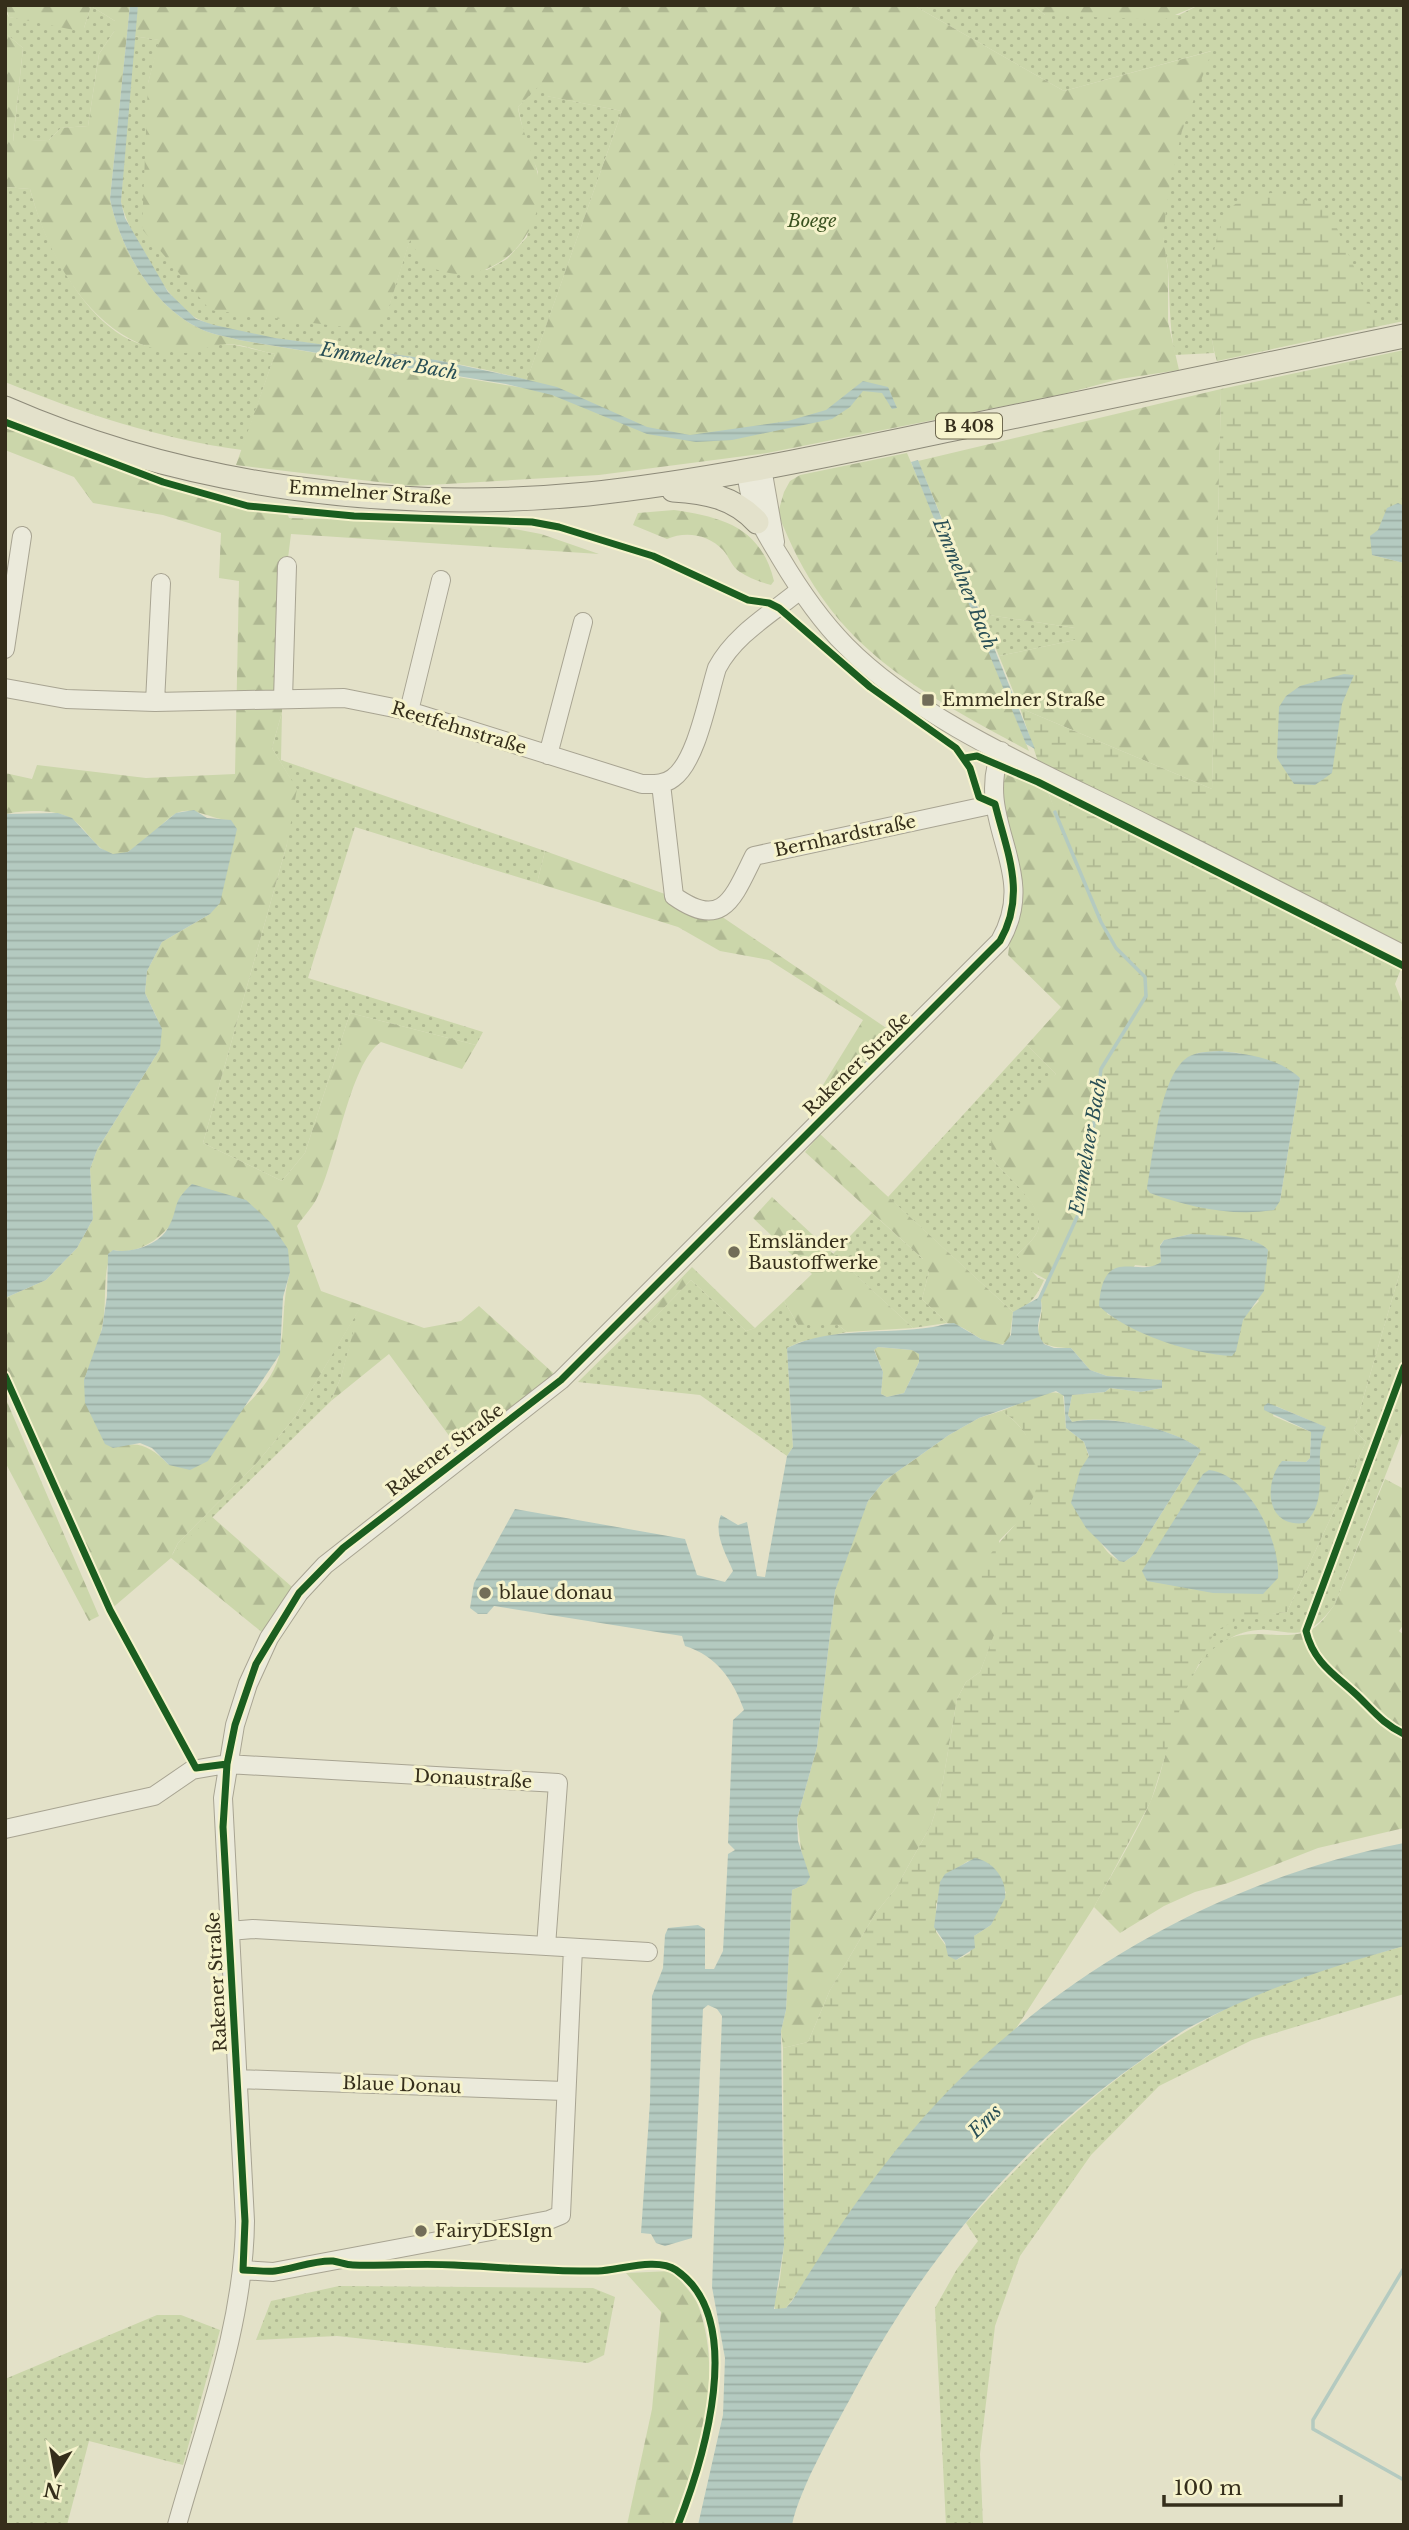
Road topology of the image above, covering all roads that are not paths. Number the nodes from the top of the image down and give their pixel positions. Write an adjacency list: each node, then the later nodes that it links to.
1 (1404, 336): 3 (main road, B 408)
2 (5, 408): 4 (main road, Emmelner Straße / B 408)
3 (754, 469): 4 (main road, Emmelner Straße / B 408); 5 (street); 7 (street)
4 (607, 491): 5 (main road)
5 (757, 522): 7 (street)
6 (22, 536): 13 (street)
7 (779, 555): 11 (street)
8 (287, 566): 15 (street)
9 (441, 580): 17 (street)
10 (161, 583): 16 (street)
11 (800, 590): 18 (street); 20 (street)
12 (583, 622): 19 (street)
13 (5, 649)
14 (5, 688): 16 (street, Reetfehnstraße)
15 (283, 699): 16 (street, Reetfehnstraße); 17 (street, Reetfehnstraße)
16 (155, 702)
17 (409, 711): 19 (street, Reetfehnstraße)
18 (1001, 751): 21 (street, Rakener Straße); 22 (street)
19 (548, 755): 20 (street, Reetfehnstraße)
20 (661, 784): 21 (street, Bernhardstraße)
21 (995, 804): 23 (street, Rakener Straße)
22 (1404, 955)
23 (227, 1764): 24 (street); 25 (street, Rakener Straße); 26 (street, Donaustraße)
24 (5, 1829)
25 (229, 1931): 26 (street); 29 (street, Rakener Straße)
26 (545, 1946): 27 (street)
27 (573, 1948): 28 (street); 30 (street)
28 (648, 1952)
29 (238, 2079): 30 (street, Blaue Donau); 31 (street, Rakener Straße)
30 (565, 2091): 31 (street)
31 (243, 2270): 32 (street, Rakener Straße)
32 (177, 2525)

